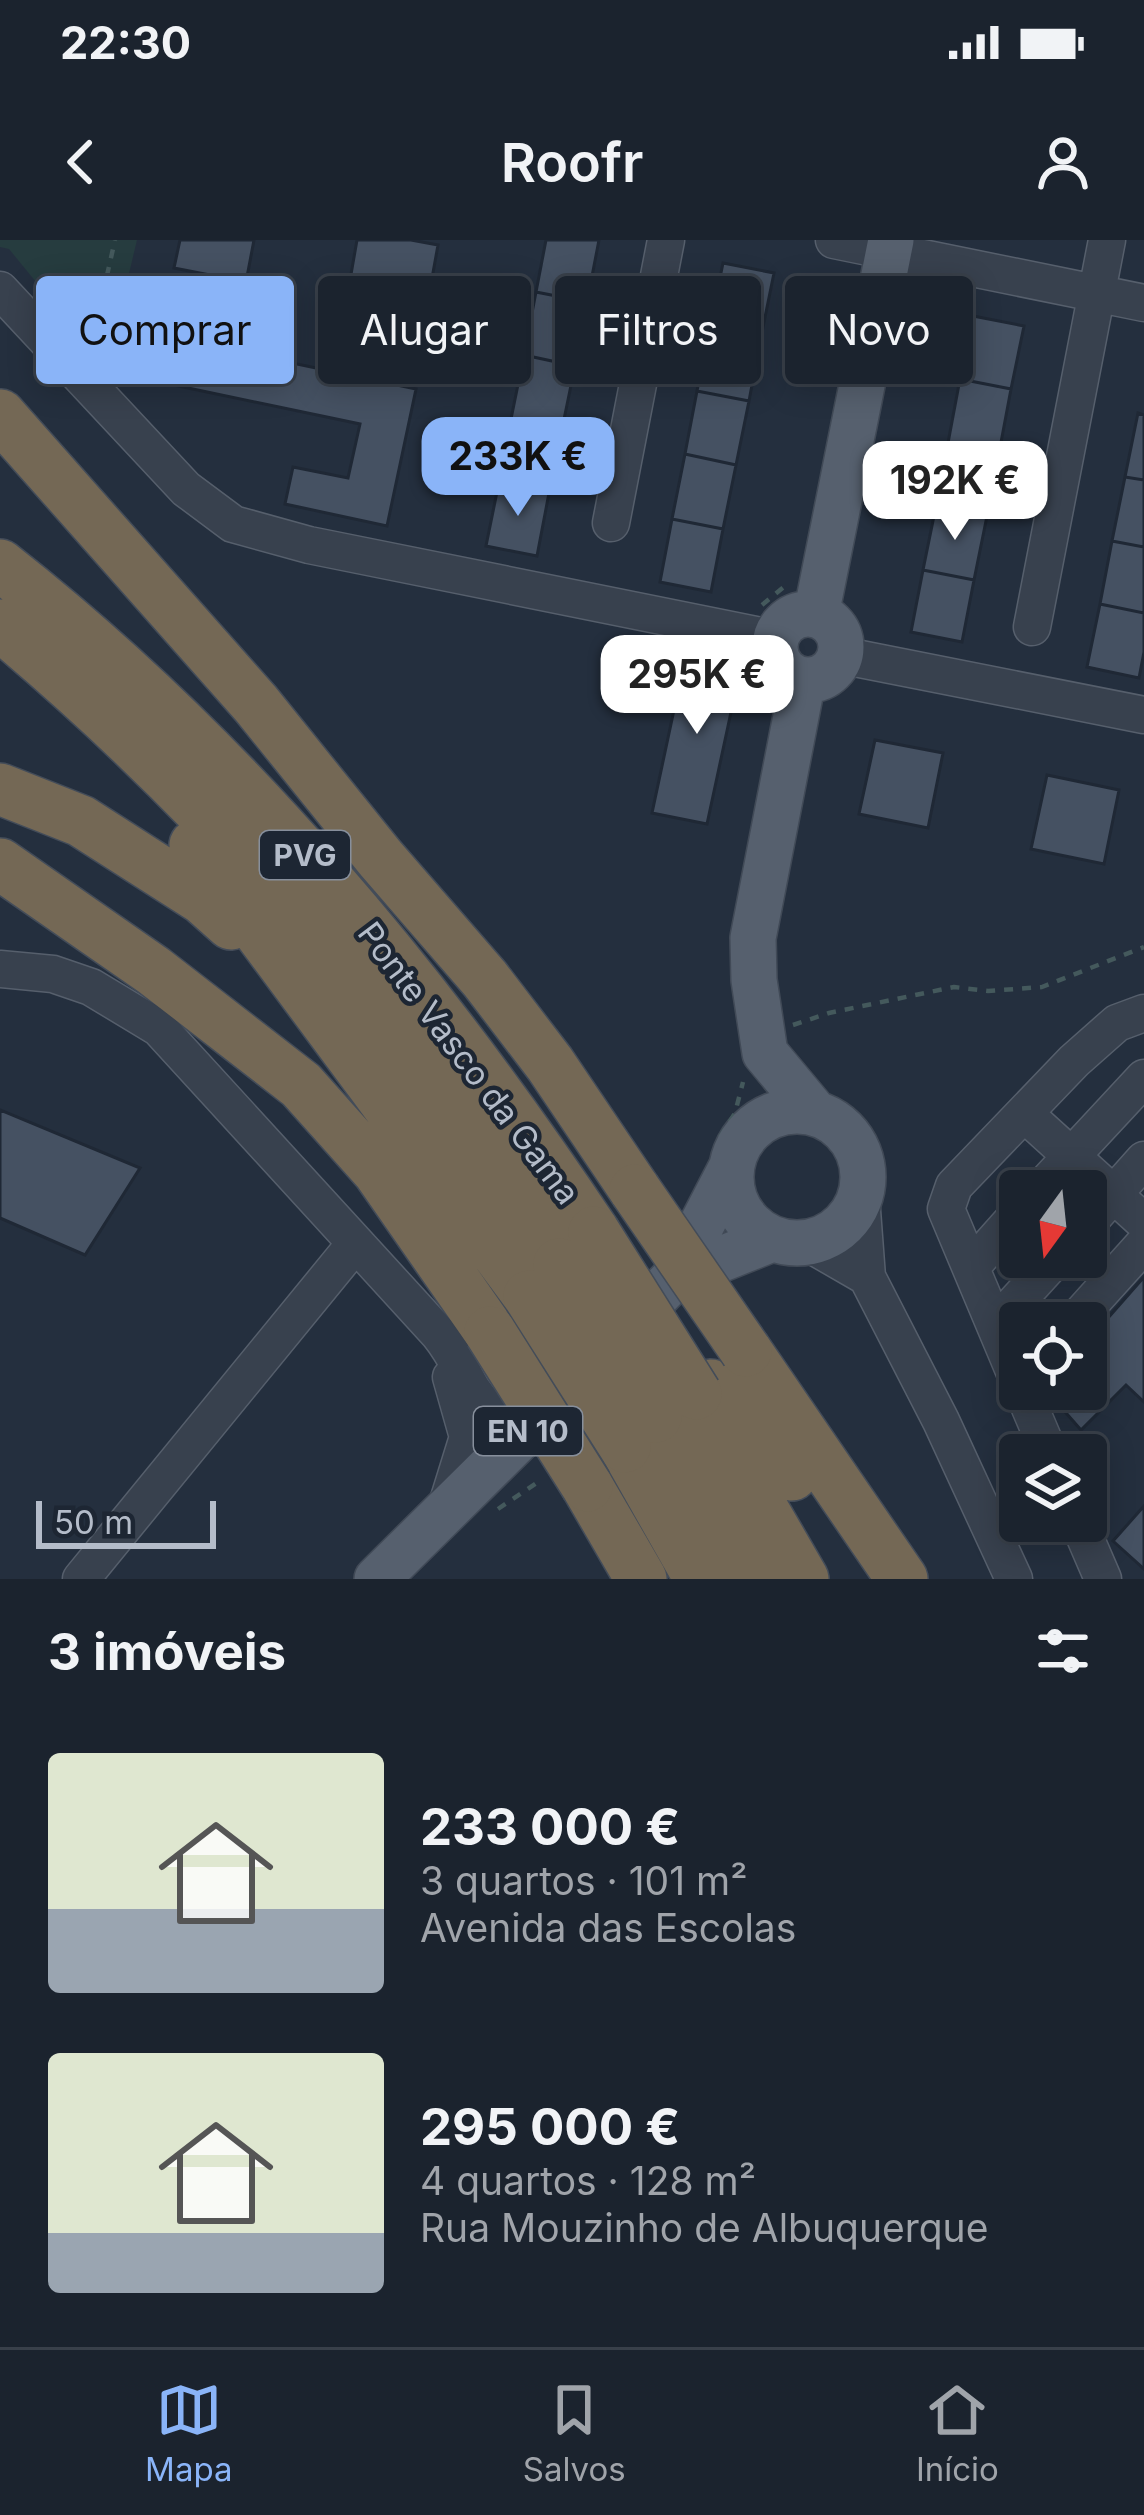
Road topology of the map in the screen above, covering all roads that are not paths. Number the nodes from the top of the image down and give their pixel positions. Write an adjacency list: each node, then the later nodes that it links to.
1 (665, 240): 9 (street)
2 (834, 240): 4 (street)
3 (1107, 240): 6 (street)
4 (890, 246): 6 (street); 11 (main road)
5 (0, 290): 13 (street)
6 (1095, 293): 7 (street); 12 (street)
7 (1144, 303)
8 (0, 415): 18 (highway)
9 (610, 523)
10 (12, 594): 15 (highway, Ponte Vasco da Gama / PVG); 18 (highway); 41 (highway, Ponte Vasco da Gama / PVG)
11 (816, 615): 13 (main road); 14 (main road)
12 (1032, 627)
13 (776, 639): 14 (main road)
14 (822, 667): 16 (street); 25 (main road)
15 (102, 711): 23 (highway); 41 (highway, Ponte Vasco da Gama / PVG)
16 (1144, 716)
17 (0, 789): 23 (highway)
18 (380, 858): 50 (highway, bridge)
19 (0, 864): 22 (highway)
20 (0, 897): 22 (highway)
21 (0, 969): 39 (street)
22 (154, 971): 56 (highway, bridge)
23 (310, 996): 41 (highway)
24 (1144, 1013): 28 (street)
25 (770, 1042): 27 (main road); 29 (main road)
26 (1144, 1078): 30 (street)
27 (815, 1113): 29 (main road); 34 (main road)
28 (1026, 1115): 30 (street); 42 (street)
29 (738, 1152): 38 (main road); 44 (main road, EN 10)
30 (1071, 1156): 32 (street); 33 (street)
31 (1144, 1160): 33 (street)
32 (1058, 1170)
33 (1114, 1194): 35 (street); 36 (street)
34 (860, 1197): 38 (main road, EN 10); 43 (street)
35 (1107, 1202)
36 (1144, 1222)
37 (999, 1236): 42 (street)
38 (790, 1241): 43 (street); 44 (main road, EN 10)
39 (355, 1244): 48 (street); 54 (street)
40 (1144, 1244): 46 (street)
41 (561, 1264): 50 (highway, bridge); 50 (highway, Ponte Vasco da Gama / PVG, bridge)
42 (971, 1267): 47 (street)
43 (867, 1277): 62 (street)
44 (674, 1278): 51 (main road, EN 10)
45 (1038, 1278): 47 (street)
46 (1092, 1302)
47 (995, 1325): 49 (street)
48 (438, 1334): 51 (street); 52 (street)
49 (999, 1334)
50 (687, 1399): 57 (highway); 58 (highway); 59 (highway); 60 (highway); 61 (highway)
51 (537, 1423): 52 (main road, EN 10)
52 (445, 1512): 55 (main road, EN 10)
53 (1087, 1542): 63 (street)
54 (81, 1579)
55 (377, 1579)
56 (641, 1579)
57 (700, 1579)
58 (750, 1579)
59 (802, 1579)
60 (863, 1579)
61 (902, 1579)
62 (1014, 1579)
63 (1103, 1579)

